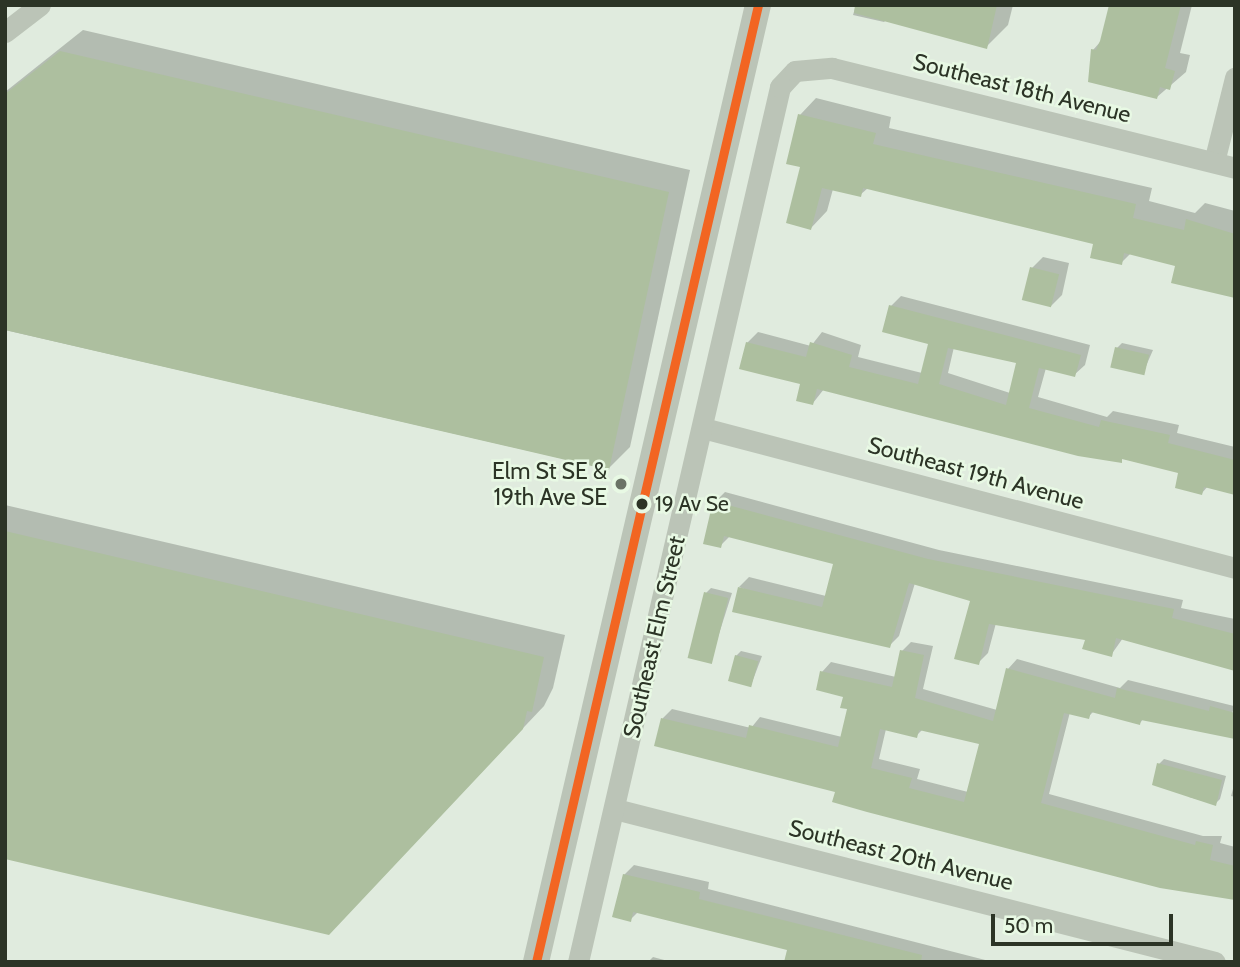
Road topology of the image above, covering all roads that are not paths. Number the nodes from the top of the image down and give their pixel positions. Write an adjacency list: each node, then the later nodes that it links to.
1 (40, 5): 3 (street)
2 (758, 5): 11 (street, Southeast Elm Street)
3 (5, 32)
4 (795, 71): 6 (street, Southeast 18th Avenue); 8 (street, Southeast Elm Street)
5 (1235, 78): 6 (street)
6 (1214, 162): 7 (street, Southeast 18th Avenue)
7 (1235, 168)
8 (703, 428): 9 (street, Southeast 19th Avenue); 10 (street, Southeast Elm Street)
9 (1235, 568)
10 (615, 809): 12 (street, Southeast Elm Street); 13 (street, Southeast 20th Avenue)
11 (536, 962)
12 (578, 962)
13 (1215, 962)

